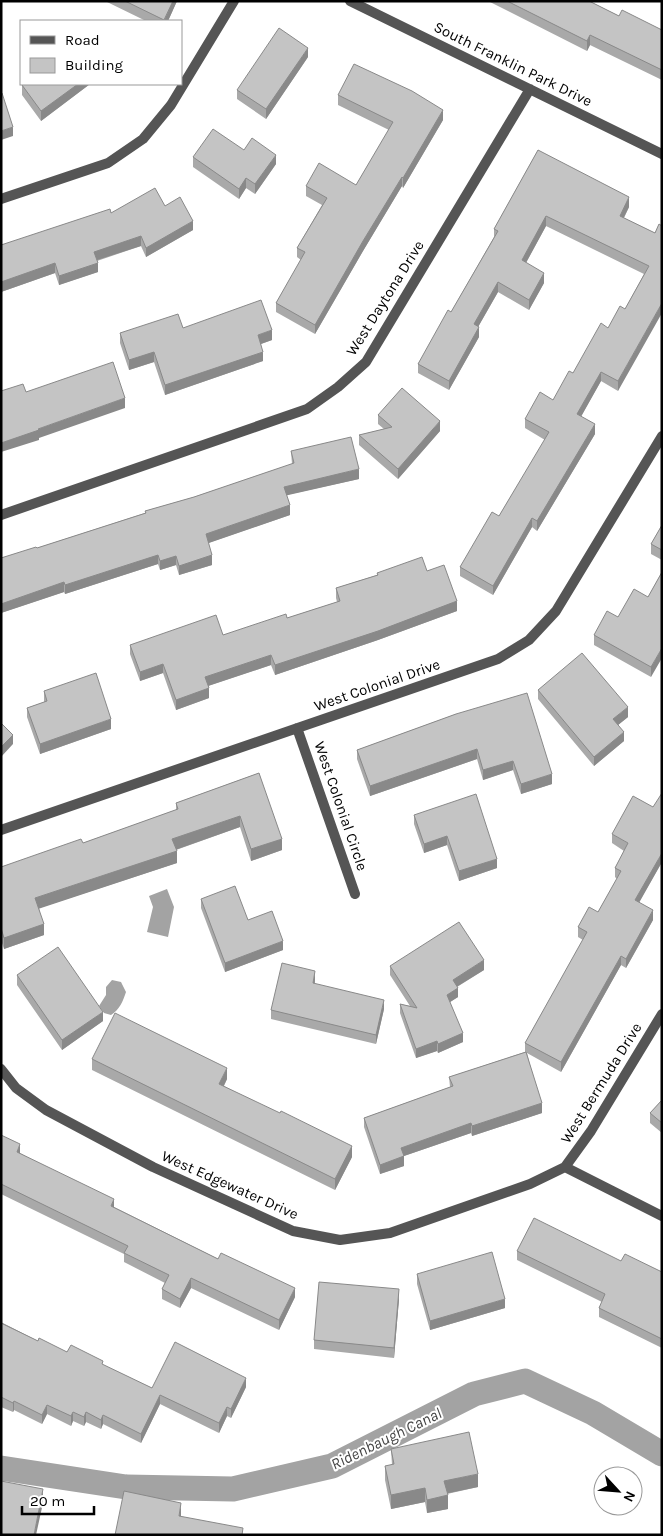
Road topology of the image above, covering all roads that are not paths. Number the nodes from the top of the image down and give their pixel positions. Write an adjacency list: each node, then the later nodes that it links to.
1 (234, 1): 5 (street)
2 (350, 1): 3 (street, South Franklin Park Drive)
3 (530, 89): 4 (street, South Franklin Park Drive); 7 (street, West Daytona Drive)
4 (662, 154)
5 (1, 199)
6 (662, 436): 8 (street, West Colonial Drive)
7 (1, 515)
8 (297, 728): 9 (street, West Colonial Drive); 10 (street, West Colonial Circle)
9 (1, 830)
10 (356, 894)
11 (662, 1014): 13 (street, West Bermuda Drive)
12 (1, 1068): 13 (street, West Edgewater Drive)
13 (565, 1167): 14 (street)
14 (662, 1216)

